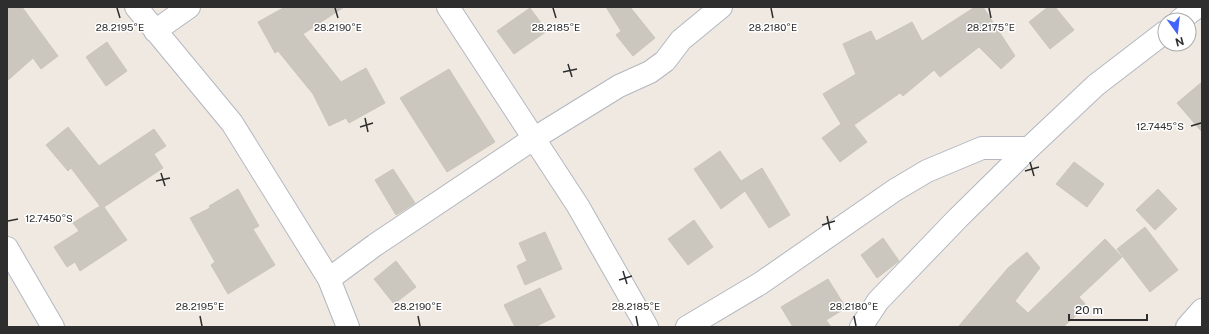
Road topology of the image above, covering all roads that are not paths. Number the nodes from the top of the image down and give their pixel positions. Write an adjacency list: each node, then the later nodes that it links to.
1 (136, 7): 5 (street)
2 (189, 7): 5 (street)
3 (448, 7): 7 (street)
4 (720, 7): 7 (street)
5 (155, 31): 10 (street)
6 (1157, 38): 8 (street)
7 (533, 139): 10 (street); 14 (street)
8 (1029, 148): 15 (street); 16 (street)
9 (7, 248): 12 (street)
10 (329, 279): 13 (street)
11 (1202, 310): 17 (street)
12 (53, 327)
13 (348, 327)
14 (647, 327)
15 (687, 327)
16 (861, 327)
17 (1187, 327)

